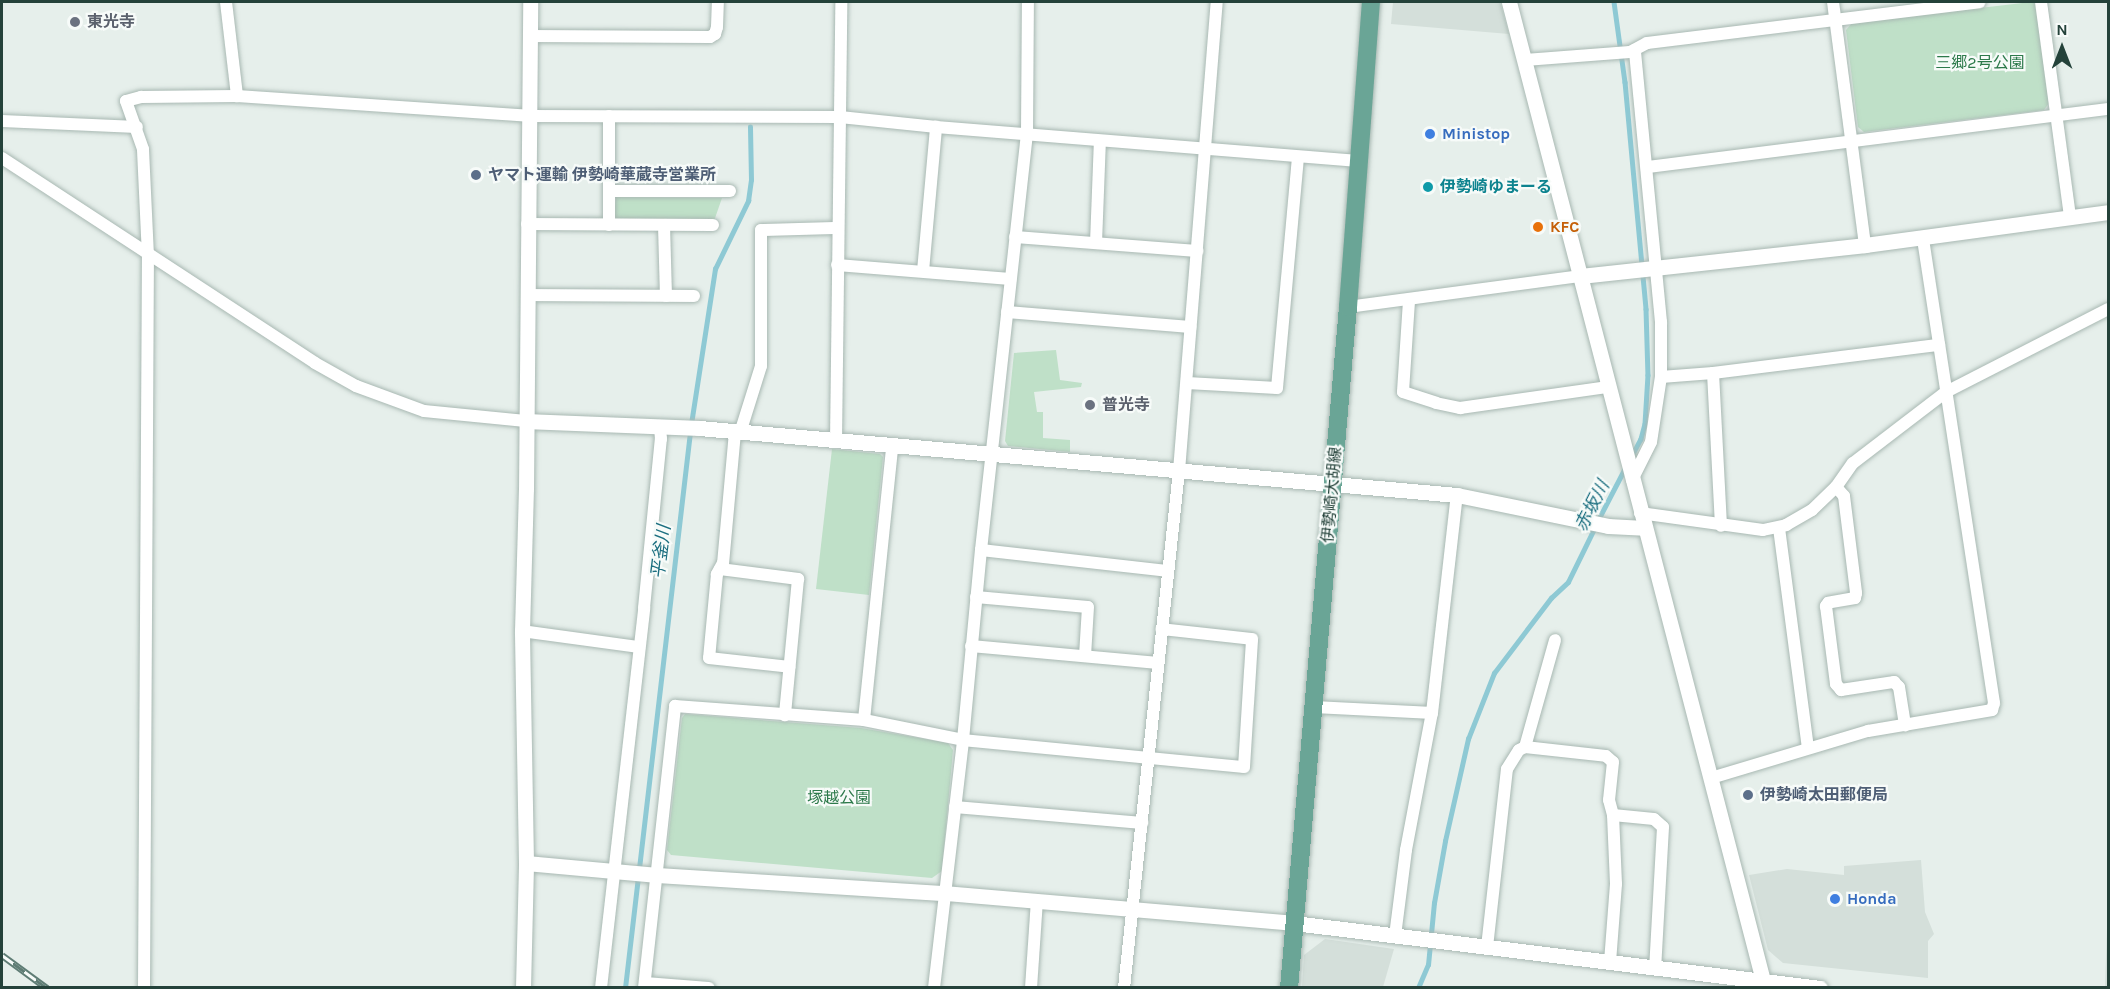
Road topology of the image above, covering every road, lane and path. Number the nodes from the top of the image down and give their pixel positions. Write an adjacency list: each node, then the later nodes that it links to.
1 (226, 2): 17 (street)
2 (530, 2): 14 (street)
3 (718, 2): 14 (street)
4 (841, 2): 22 (street)
5 (1028, 2): 26 (street)
6 (1216, 2): 29 (street)
7 (1371, 2): 32 (main road, 伊勢崎大胡線)
8 (1509, 2): 16 (street)
9 (1833, 2): 13 (street)
10 (1978, 2): 12 (street)
11 (2041, 2): 19 (street)
12 (1937, 4): 13 (street)
13 (1835, 19): 15 (street); 28 (street)
14 (529, 36): 20 (street)
15 (1635, 50): 16 (street); 33 (street)
16 (1525, 60): 52 (street)
17 (237, 96): 20 (street); 24 (street)
18 (2109, 109): 19 (street)
19 (2056, 115): 28 (street); 37 (street)
20 (528, 116): 21 (street); 38 (street)
21 (609, 116): 22 (street); 34 (street)
22 (840, 117): 25 (street); 42 (street)
23 (2, 121): 24 (street)
24 (137, 127): 48 (street)
25 (936, 127): 26 (street); 51 (street)
26 (1027, 133): 27 (street); 43 (street)
27 (1101, 141): 29 (street); 45 (street)
28 (1850, 142): 33 (street); 46 (street)
29 (1206, 150): 30 (street); 47 (street)
30 (1298, 157): 32 (street); 65 (street)
31 (2, 158): 48 (street)
32 (1359, 160): 58 (main road, 伊勢崎大胡線)
33 (1648, 166): 50 (street)
34 (609, 191): 35 (street); 39 (street)
35 (730, 191)
36 (2109, 212): 37 (street)
37 (2070, 217): 44 (street)
38 (527, 224): 39 (street); 54 (street)
39 (609, 225): 40 (street)
40 (664, 225): 41 (street); 55 (street)
41 (713, 225)
42 (837, 228): 49 (street); 70 (street)
43 (1015, 237): 45 (street); 53 (street)
44 (1923, 237): 46 (street); 62 (street)
45 (1096, 243): 47 (street)
46 (1865, 245): 50 (street)
47 (1197, 251): 61 (street)
48 (148, 255): 68 (street); 120 (street)
49 (837, 265): 51 (street); 71 (street)
50 (1653, 268): 52 (street); 64 (street)
51 (924, 271): 53 (street)
52 (1581, 276): 57 (street); 66 (street)
53 (1010, 279): 60 (street)
54 (527, 295): 55 (street); 68 (street)
55 (666, 296): 56 (street)
56 (694, 296)
57 (1409, 301): 58 (street); 66 (street)
58 (1348, 307): 76 (main road, 伊勢崎大胡線)
59 (2109, 309): 67 (street)
60 (1007, 312): 61 (street); 73 (street)
61 (1190, 327): 65 (street)
62 (1939, 345): 63 (street); 67 (street)
63 (1713, 373): 64 (street); 80 (street)
64 (1661, 377): 75 (street)
65 (1186, 383): 74 (street)
66 (1607, 387): 75 (street)
67 (1946, 392): 77 (street); 98 (street)
68 (526, 421): 69 (street); 87 (street)
69 (667, 427): 70 (street); 90 (street)
70 (737, 432): 71 (street); 83 (street)
71 (836, 442): 72 (street)
72 (892, 447): 73 (street); 97 (street)
73 (992, 454): 74 (street); 82 (street)
74 (1179, 471): 76 (street); 84 (street)
75 (1632, 480): 79 (street)
76 (1332, 485): 78 (street); 94 (main road, 伊勢崎大胡線)
77 (1836, 487): 81 (street); 98 (street)
78 (1457, 495): 79 (street); 95 (street)
79 (1642, 520): 80 (street); 103 (street)
80 (1721, 526): 81 (street)
81 (1779, 528): 101 (street)
82 (981, 550): 84 (street); 85 (street)
83 (720, 569): 93 (street); 93 (street)
84 (1167, 571): 86 (street)
85 (976, 597): 89 (street); 91 (street)
86 (1162, 629): 92 (street); 102 (street)
87 (522, 631): 90 (street); 107 (street)
88 (1555, 640): 100 (street)
89 (972, 646): 91 (street); 99 (street)
90 (639, 647): 108 (street)
91 (1084, 656): 92 (street)
92 (1158, 663): 102 (street)
93 (790, 667): 96 (street)
94 (1315, 707): 95 (street); 113 (main road, 伊勢崎大胡線)
95 (1432, 713): 114 (street)
96 (785, 716): 97 (street); 109 (street)
97 (864, 720): 99 (street)
98 (1905, 726): 101 (street)
99 (963, 740): 102 (street); 104 (street)
100 (1525, 747): 105 (street); 115 (street)
101 (1808, 748): 103 (street)
102 (1150, 757): 106 (street)
103 (1711, 778): 118 (street)
104 (955, 807): 106 (street); 110 (street)
105 (1613, 815): 116 (street); 117 (street)
106 (1143, 824): 112 (street)
107 (526, 863): 108 (street); 121 (street)
108 (619, 871): 109 (street); 122 (street)
109 (654, 874): 110 (street); 119 (street)
110 (945, 893): 111 (street); 124 (street)
111 (1037, 901): 112 (street); 125 (street)
112 (1132, 910): 113 (street); 126 (street)
113 (1294, 923): 114 (street); 127 (main road, 伊勢崎大胡線)
114 (1395, 936): 115 (street)
115 (1487, 947): 116 (street)
116 (1610, 963): 117 (street)
117 (1655, 968): 118 (street)
118 (1764, 984): 128 (street)
119 (644, 985): 123 (street)
120 (144, 987)
121 (523, 987)
122 (601, 987)
123 (710, 987)
124 (934, 987)
125 (1031, 987)
126 (1124, 987)
127 (1289, 987)
128 (1820, 987)

